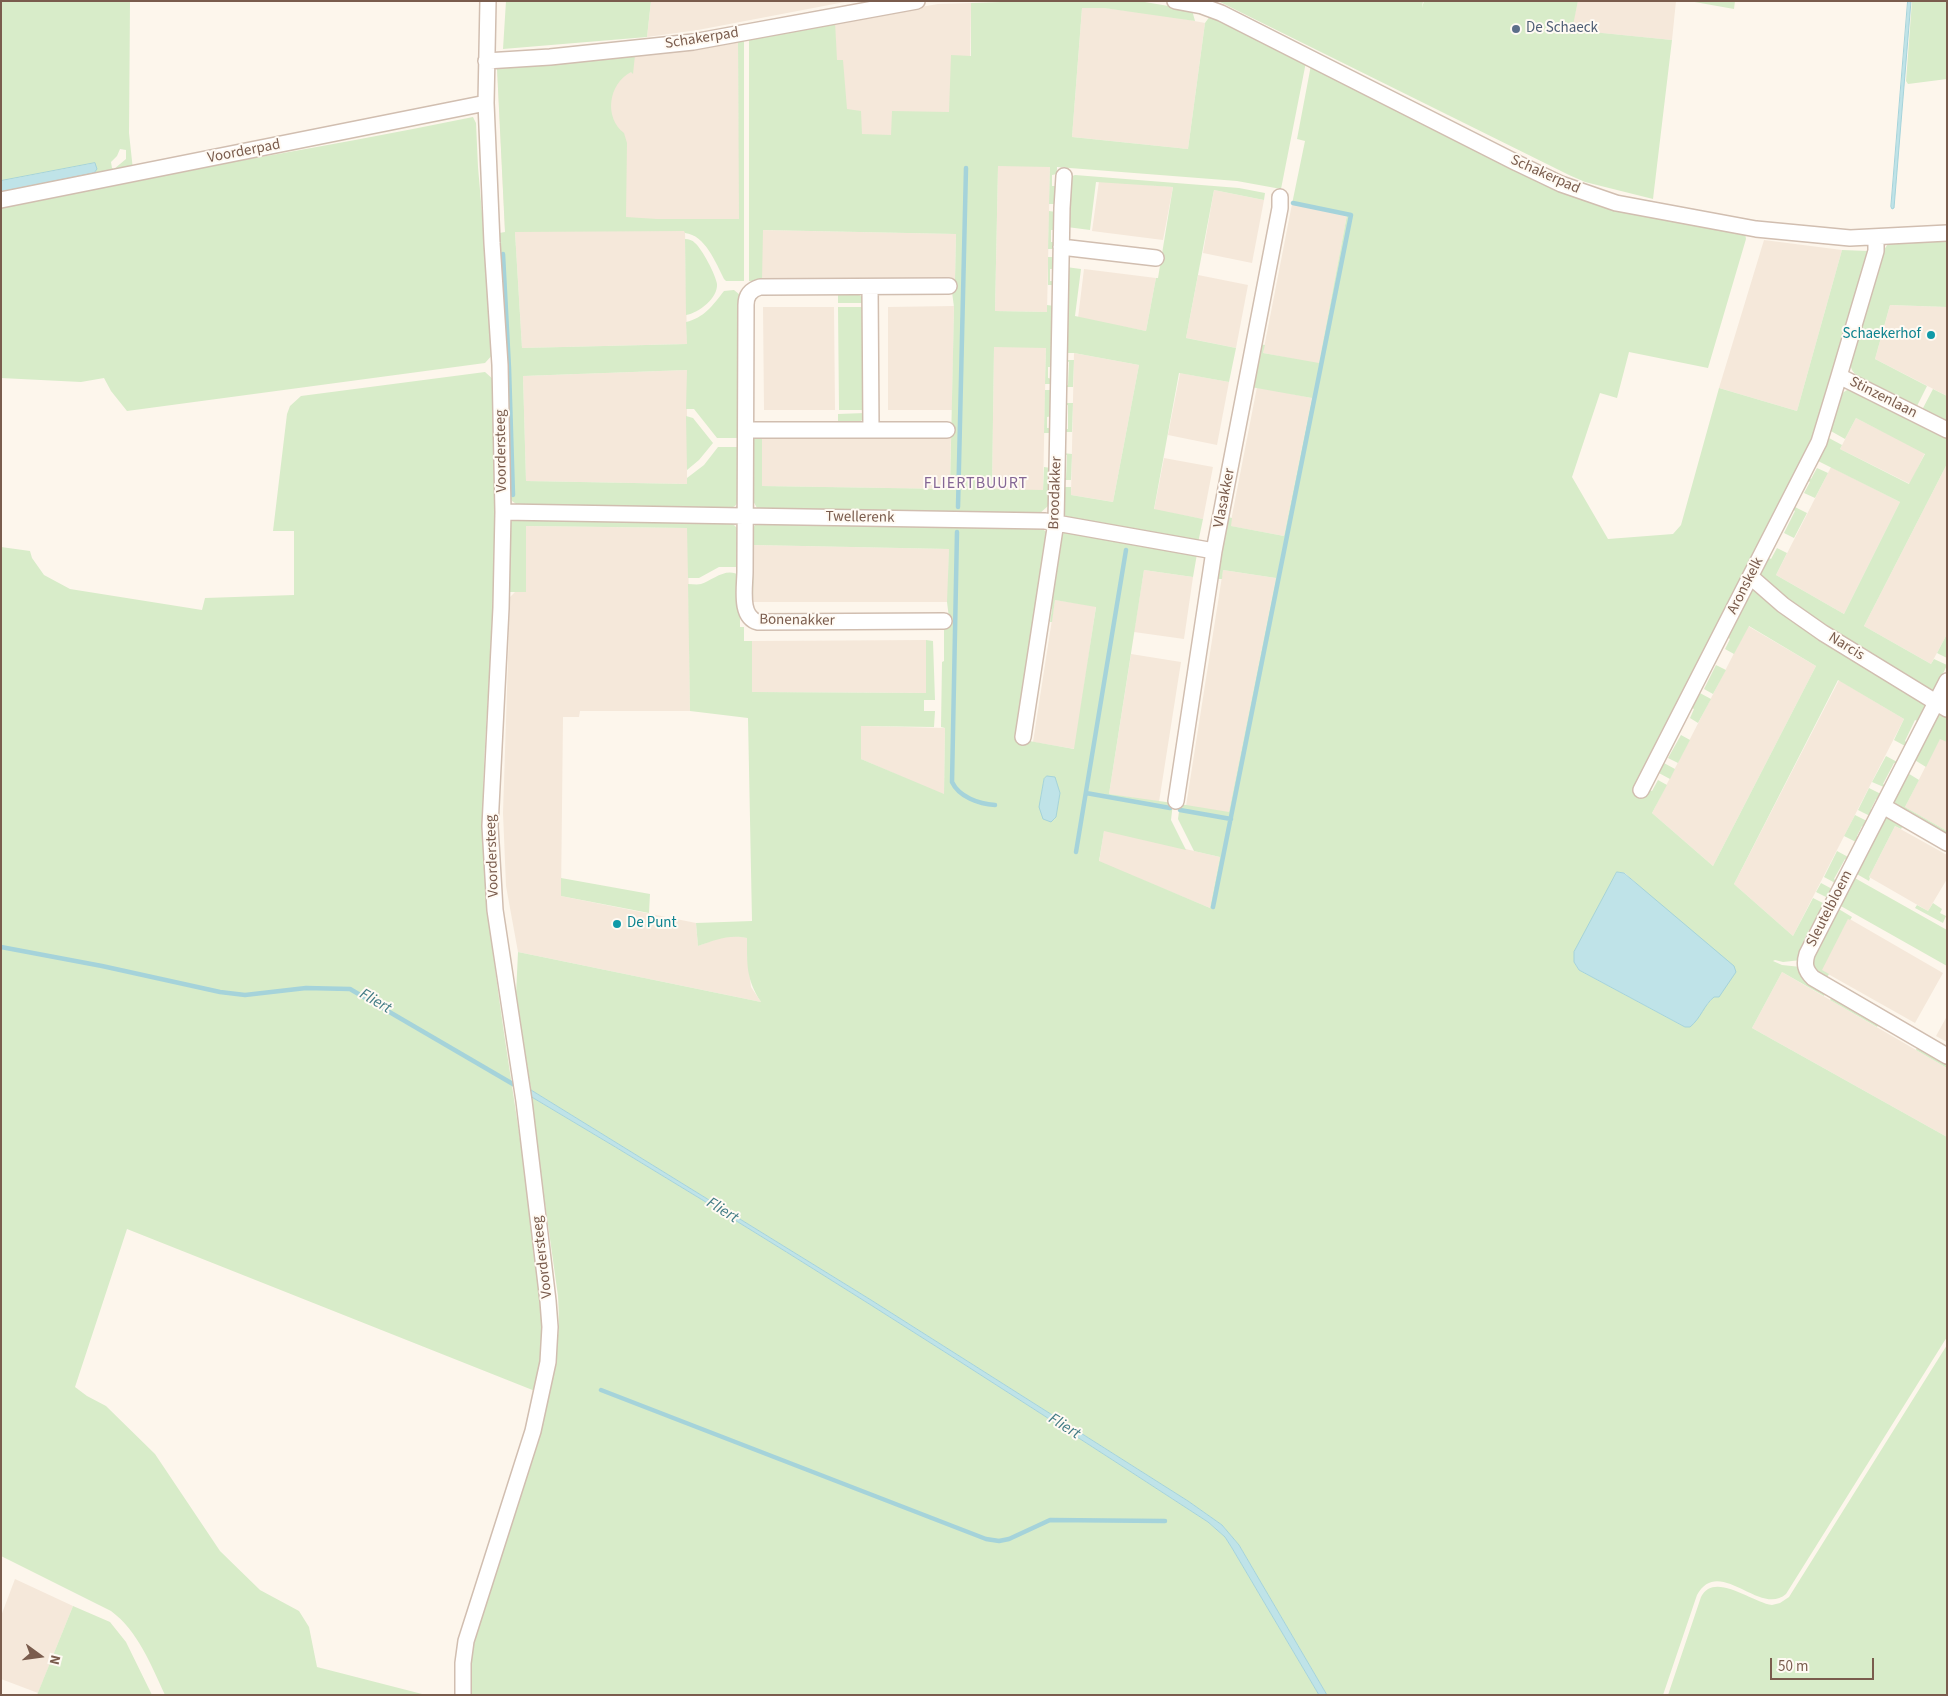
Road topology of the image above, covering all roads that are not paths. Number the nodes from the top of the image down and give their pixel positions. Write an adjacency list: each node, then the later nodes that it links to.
1 (488, 1): 5 (street, Voordersteeg)
2 (917, 1): 5 (street, Schakerpad)
3 (1175, 1): 4 (street, Schakerpad)
4 (1202, 4): 11 (street, Schakerpad)
5 (486, 61): 6 (street, Voordersteeg)
6 (486, 103): 9 (street, Voorderpad); 21 (street, Voordersteeg)
7 (1064, 176): 12 (street, Broodakker)
8 (1280, 197): 24 (street, Vlasakker)
9 (1, 200)
10 (1947, 233): 11 (street, Schakerpad)
11 (1876, 238): 16 (street, Stinzenlaan)
12 (1061, 247): 13 (street); 23 (street, Broodakker)
13 (1156, 258)
14 (949, 286): 15 (street, Bonenakker)
15 (870, 287): 17 (street, Bonenakker); 18 (street)
16 (1839, 376): 20 (street, Stinzenlaan); 25 (street, Aronskelk)
17 (746, 430): 18 (street); 22 (street, Bonenakker)
18 (871, 430): 19 (street)
19 (947, 430)
20 (1947, 430)
21 (504, 512): 22 (street, Twellerenk); 35 (street, Voordersteeg)
22 (745, 516): 23 (street, Twellerenk); 26 (street, Bonenakker)
23 (1056, 522): 24 (street, Twellerenk); 29 (street, Broodakker)
24 (1214, 551): 31 (street, Vlasakker)
25 (1751, 577): 28 (street, Narcis); 30 (street, Aronskelk)
26 (944, 621)
27 (1947, 681): 28 (street, Sleutelbloem)
28 (1941, 706): 32 (street, Sleutelbloem)
29 (1023, 737)
30 (1641, 790)
31 (1176, 801)
32 (1883, 806): 33 (street); 34 (street, Sleutelbloem)
33 (1947, 842)
34 (1947, 1056)
35 (463, 1695)

